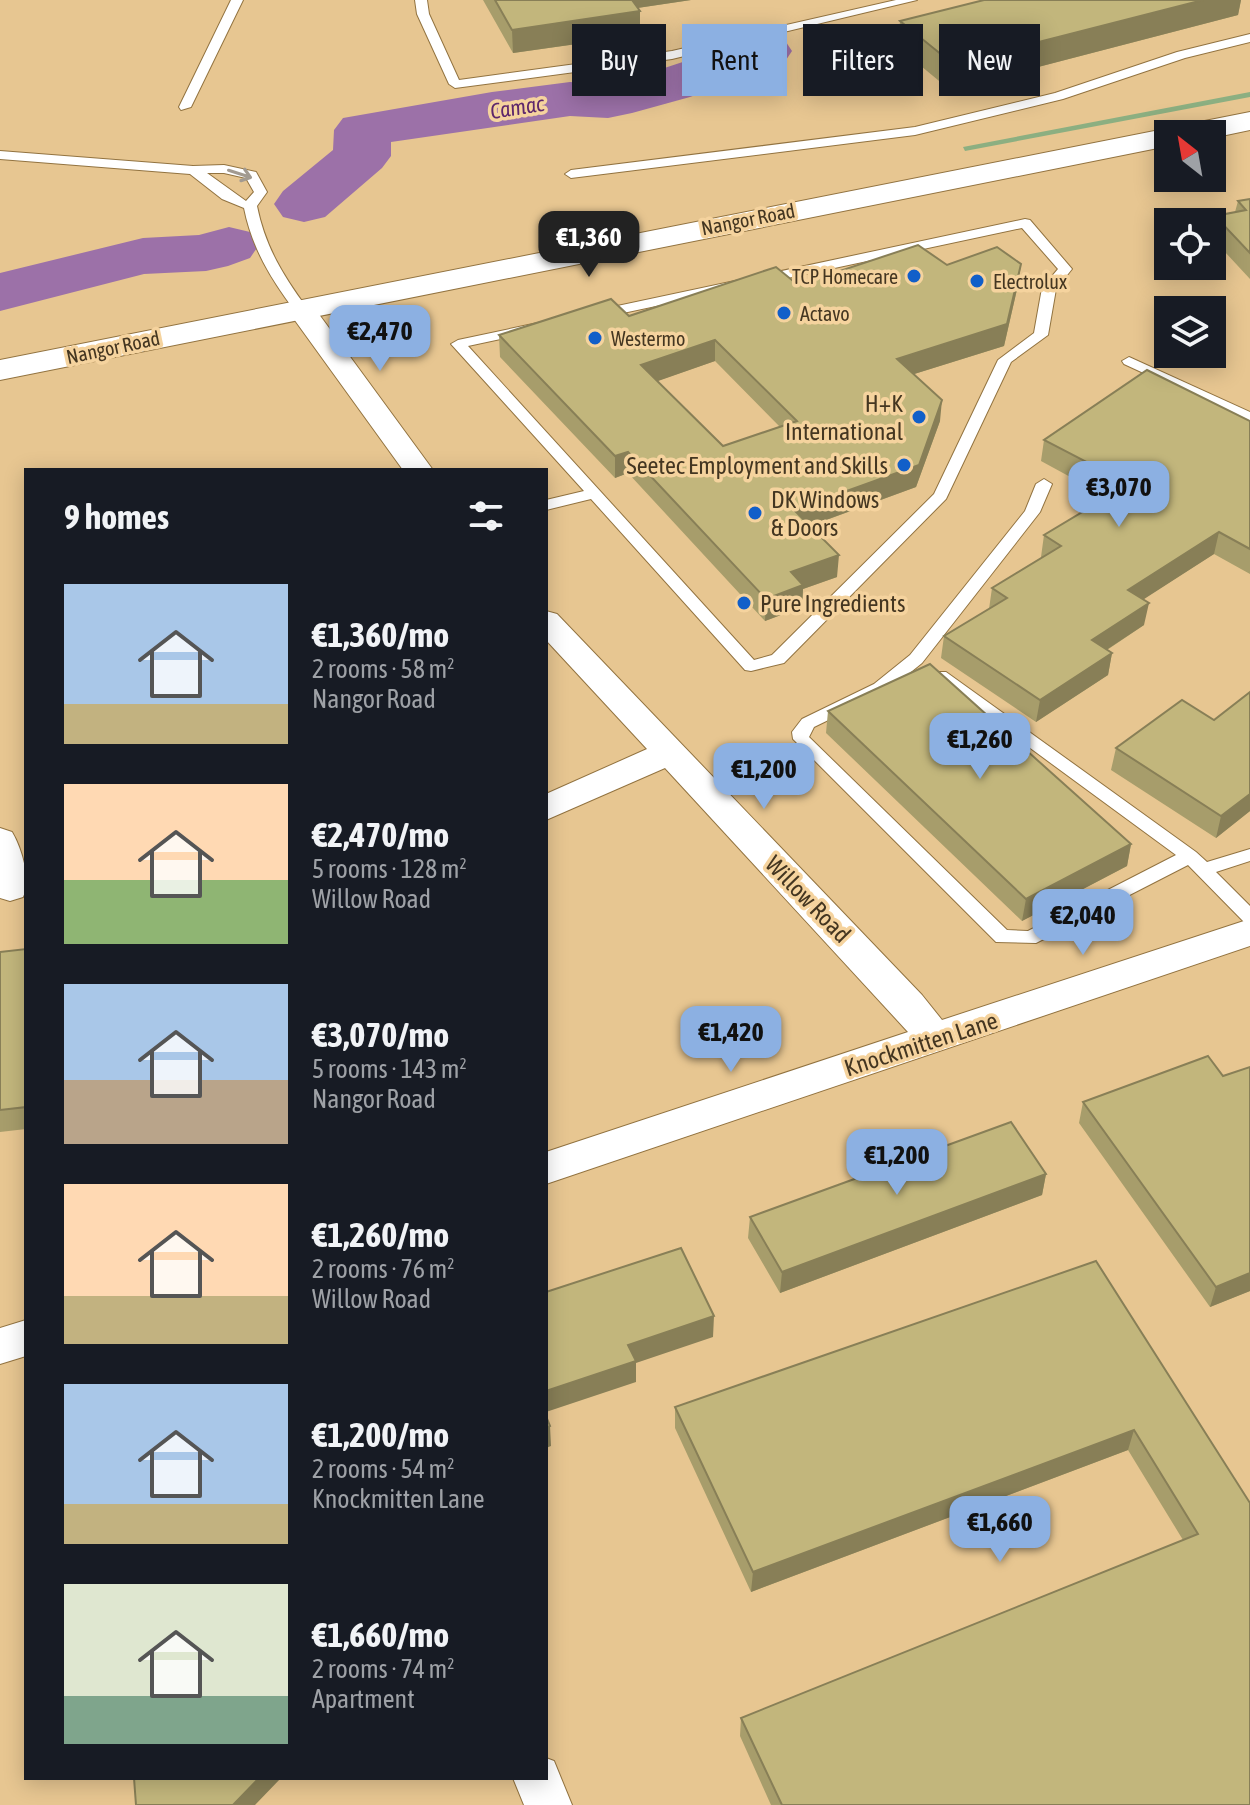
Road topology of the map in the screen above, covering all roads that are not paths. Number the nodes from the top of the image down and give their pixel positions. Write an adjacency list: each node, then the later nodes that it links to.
1 (237, 0): 5 (lane)
2 (421, 0): 3 (lane)
3 (911, 0)
4 (1250, 38): 11 (lane)
5 (185, 107)
6 (1250, 121): 7 (main road)
7 (1226, 126)
8 (1154, 140): 13 (main road, Nangor Road)
9 (0, 155): 10 (lane)
10 (193, 170): 12 (lane); 12 (lane, one-way to 12)
11 (571, 174)
12 (250, 206): 13 (lane)
13 (300, 308): 15 (main road, Nangor Road); 17 (street)
14 (1129, 361): 16 (lane)
15 (0, 370)
16 (1250, 418)
17 (417, 468)
18 (1044, 484): 22 (lane)
19 (592, 494): 19 (lane); 20 (lane)
20 (548, 505)
21 (548, 623): 23 (street, Willow Road)
22 (916, 659): 27 (lane); 27 (lane)
23 (668, 753): 24 (street); 31 (street, Willow Road)
24 (548, 807)
25 (0, 841): 28 (street)
26 (1250, 855): 27 (lane)
27 (1196, 863): 29 (lane)
28 (12, 888)
29 (1250, 917)
30 (1250, 932): 31 (street, Knockmitten Lane)
31 (936, 1040): 32 (street, Knockmitten Lane)
32 (548, 1167)
33 (24, 1339): 34 (street)
34 (0, 1346)
35 (538, 1780): 36 (street)
36 (548, 1805)

